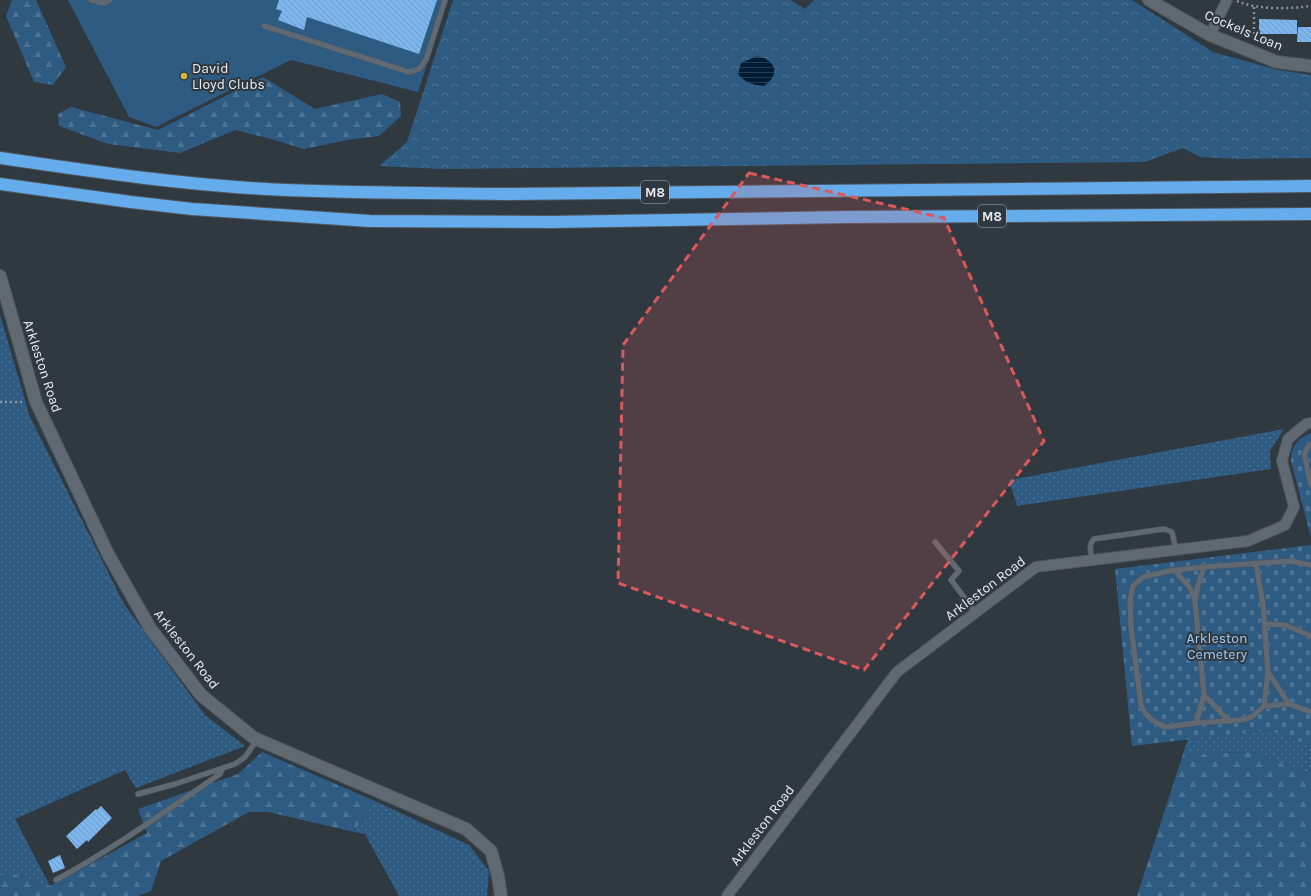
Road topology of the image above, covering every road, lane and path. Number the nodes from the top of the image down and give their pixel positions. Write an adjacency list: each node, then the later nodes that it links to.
1 (91, 0): 2 (lane)
2 (110, 0)
3 (445, 0): 9 (lane)
4 (1149, 0): 10 (street, Cockels Loan)
5 (1227, 0): 10 (street)
6 (1234, 0): 7 (path)
7 (1254, 6): 8 (path); 11 (path)
8 (1311, 6)
9 (264, 26)
10 (1210, 35): 12 (street, Cockels Loan)
11 (1254, 44)
12 (1311, 66)
13 (0, 158): 15 (highway, M8)
14 (0, 184): 16 (highway, M8)
15 (1311, 186)
16 (1311, 214)
17 (0, 276): 19 (street, Arkleston Road)
18 (0, 402): 19 (path)
19 (36, 402): 41 (street, Arkleston Road)
20 (1311, 423): 24 (street, Arkleston Road)
21 (1311, 444): 22 (lane)
22 (1311, 485)
23 (935, 542): 31 (lane)
24 (1176, 550): 25 (street, Arkleston Road); 25 (lane)
25 (1092, 560): 31 (street, Arkleston Road)
26 (1256, 564): 27 (lane); 28 (lane); 32 (lane)
27 (1311, 565)
28 (1204, 567): 29 (lane); 30 (lane)
29 (1175, 571): 30 (lane); 40 (lane)
30 (1195, 602): 35 (lane)
31 (976, 613): 46 (street, Arkleston Road)
32 (1265, 624): 33 (lane); 34 (lane)
33 (1311, 636)
34 (1268, 672): 36 (lane); 37 (lane)
35 (1204, 696): 39 (lane); 40 (lane)
36 (1289, 704): 37 (lane); 38 (lane)
37 (1264, 706): 39 (lane)
38 (1311, 712)
39 (1229, 721): 40 (lane)
40 (1196, 723)
41 (258, 740): 42 (lane); 45 (street, Arkleston Road)
42 (222, 768): 43 (lane); 44 (lane)
43 (138, 794)
44 (56, 880)
45 (501, 896)
46 (727, 896)

